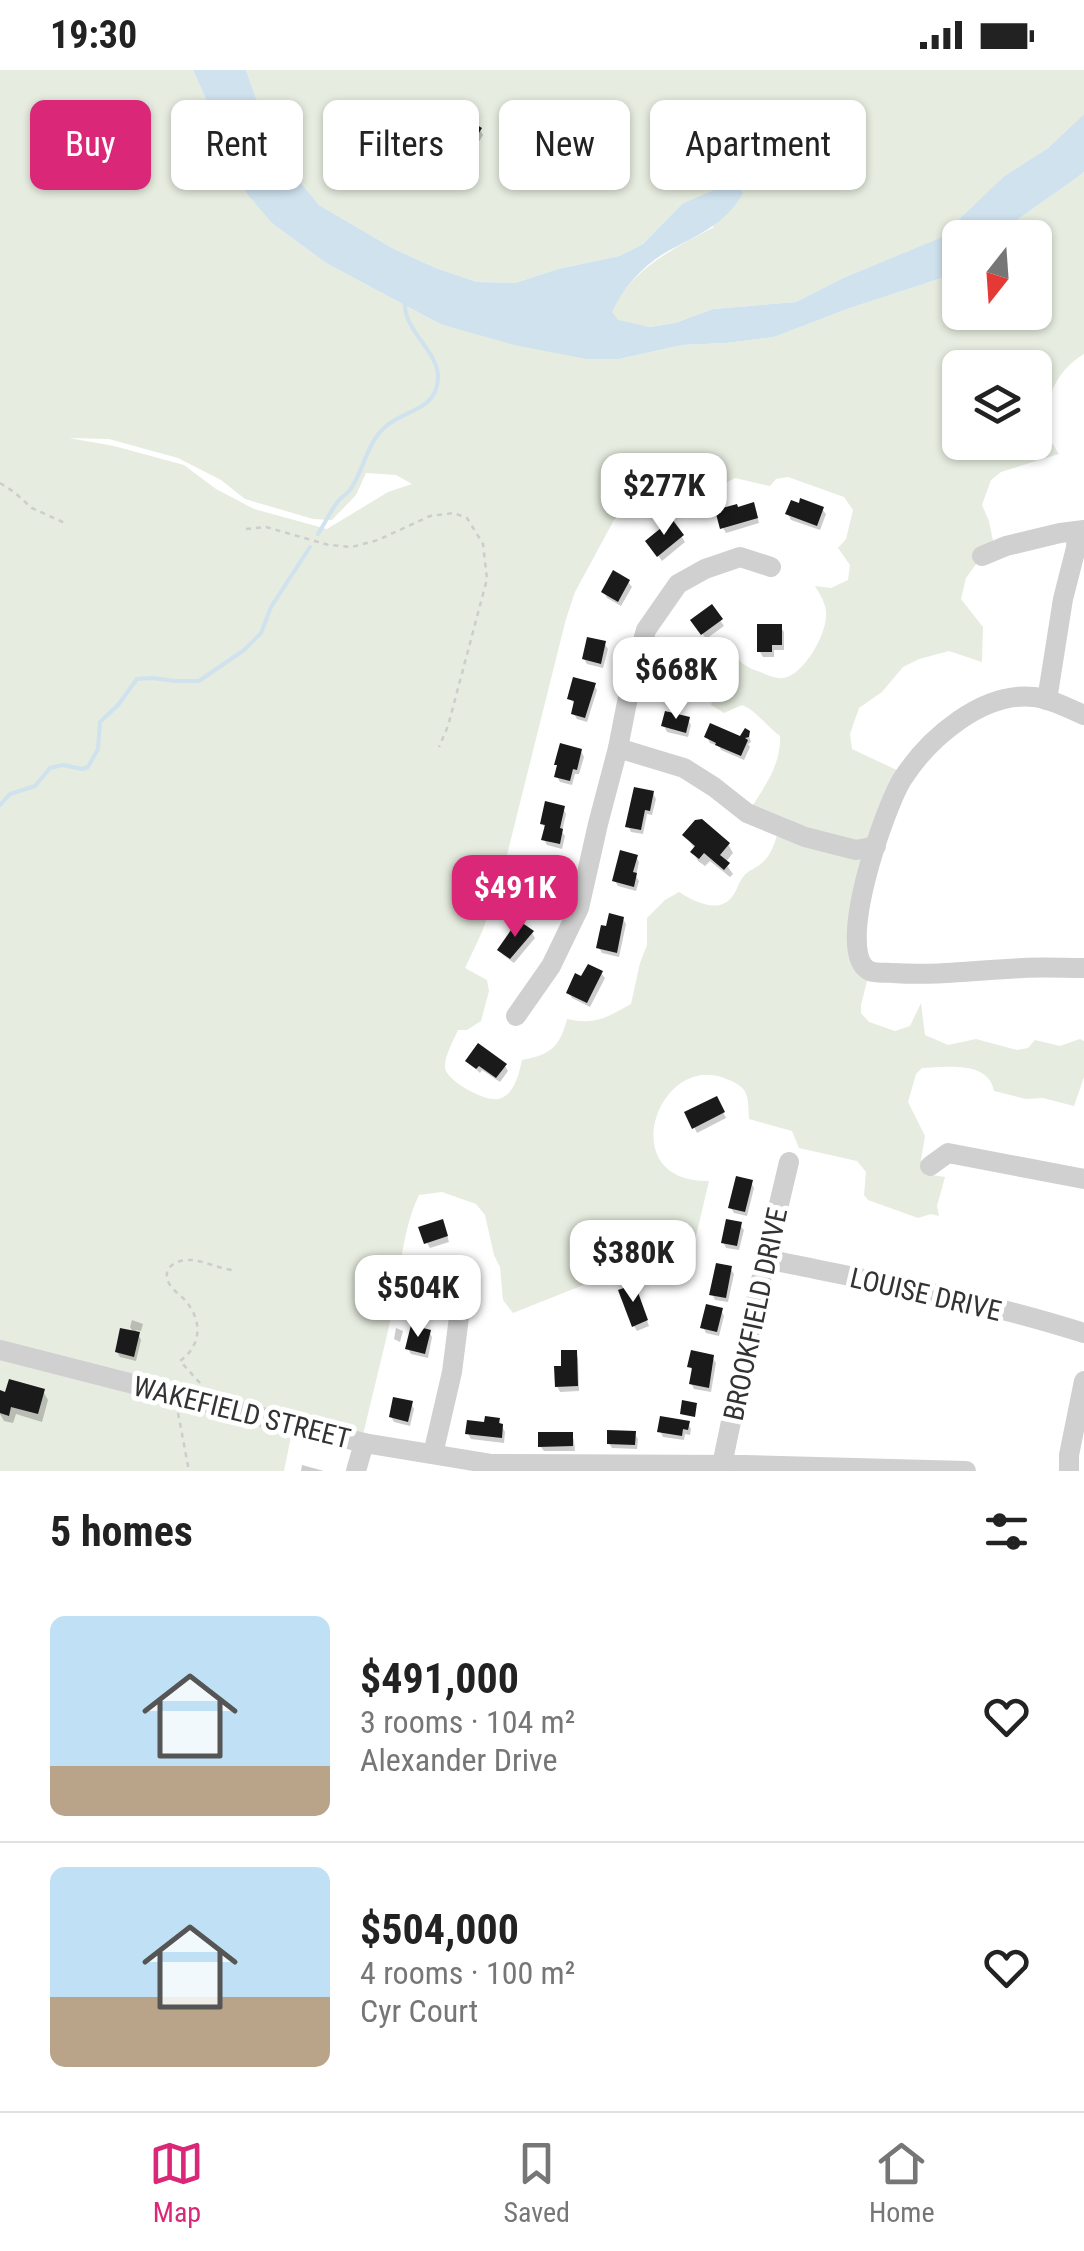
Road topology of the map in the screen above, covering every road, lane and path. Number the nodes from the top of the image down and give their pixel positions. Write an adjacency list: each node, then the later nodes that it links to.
1 (0, 484): 2 (path)
2 (67, 524)
3 (246, 529): 9 (path)
4 (1080, 531): 5 (street); 7 (street)
5 (982, 556)
6 (771, 567): 10 (street)
7 (1047, 700): 8 (street); 11 (street)
8 (1084, 715)
9 (439, 748)
10 (618, 748): 11 (street); 13 (street)
11 (876, 846): 12 (street)
12 (1084, 968)
13 (516, 1016)
14 (789, 1162): 17 (street, BROOKFIELD DRIVE)
15 (930, 1166): 16 (street)
16 (1084, 1179)
17 (766, 1258): 20 (street, LOUISE DRIVE); 26 (street, BROOKFIELD DRIVE)
18 (232, 1270): 22 (path)
19 (454, 1286): 25 (street)
20 (1084, 1333)
21 (0, 1350): 24 (street, WAKEFIELD STREET)
22 (180, 1361)
23 (1084, 1381): 31 (street)
24 (364, 1442): 25 (street, WAKEFIELD STREET); 29 (street)
25 (433, 1454): 27 (street, WAKEFIELD STREET)
26 (722, 1465): 27 (street, WAKEFIELD STREET); 28 (street, WAKEFIELD STREET)
27 (668, 1468)
28 (832, 1469): 30 (street, WAKEFIELD STREET)
29 (356, 1471)
30 (966, 1471)
31 (1069, 1471)

